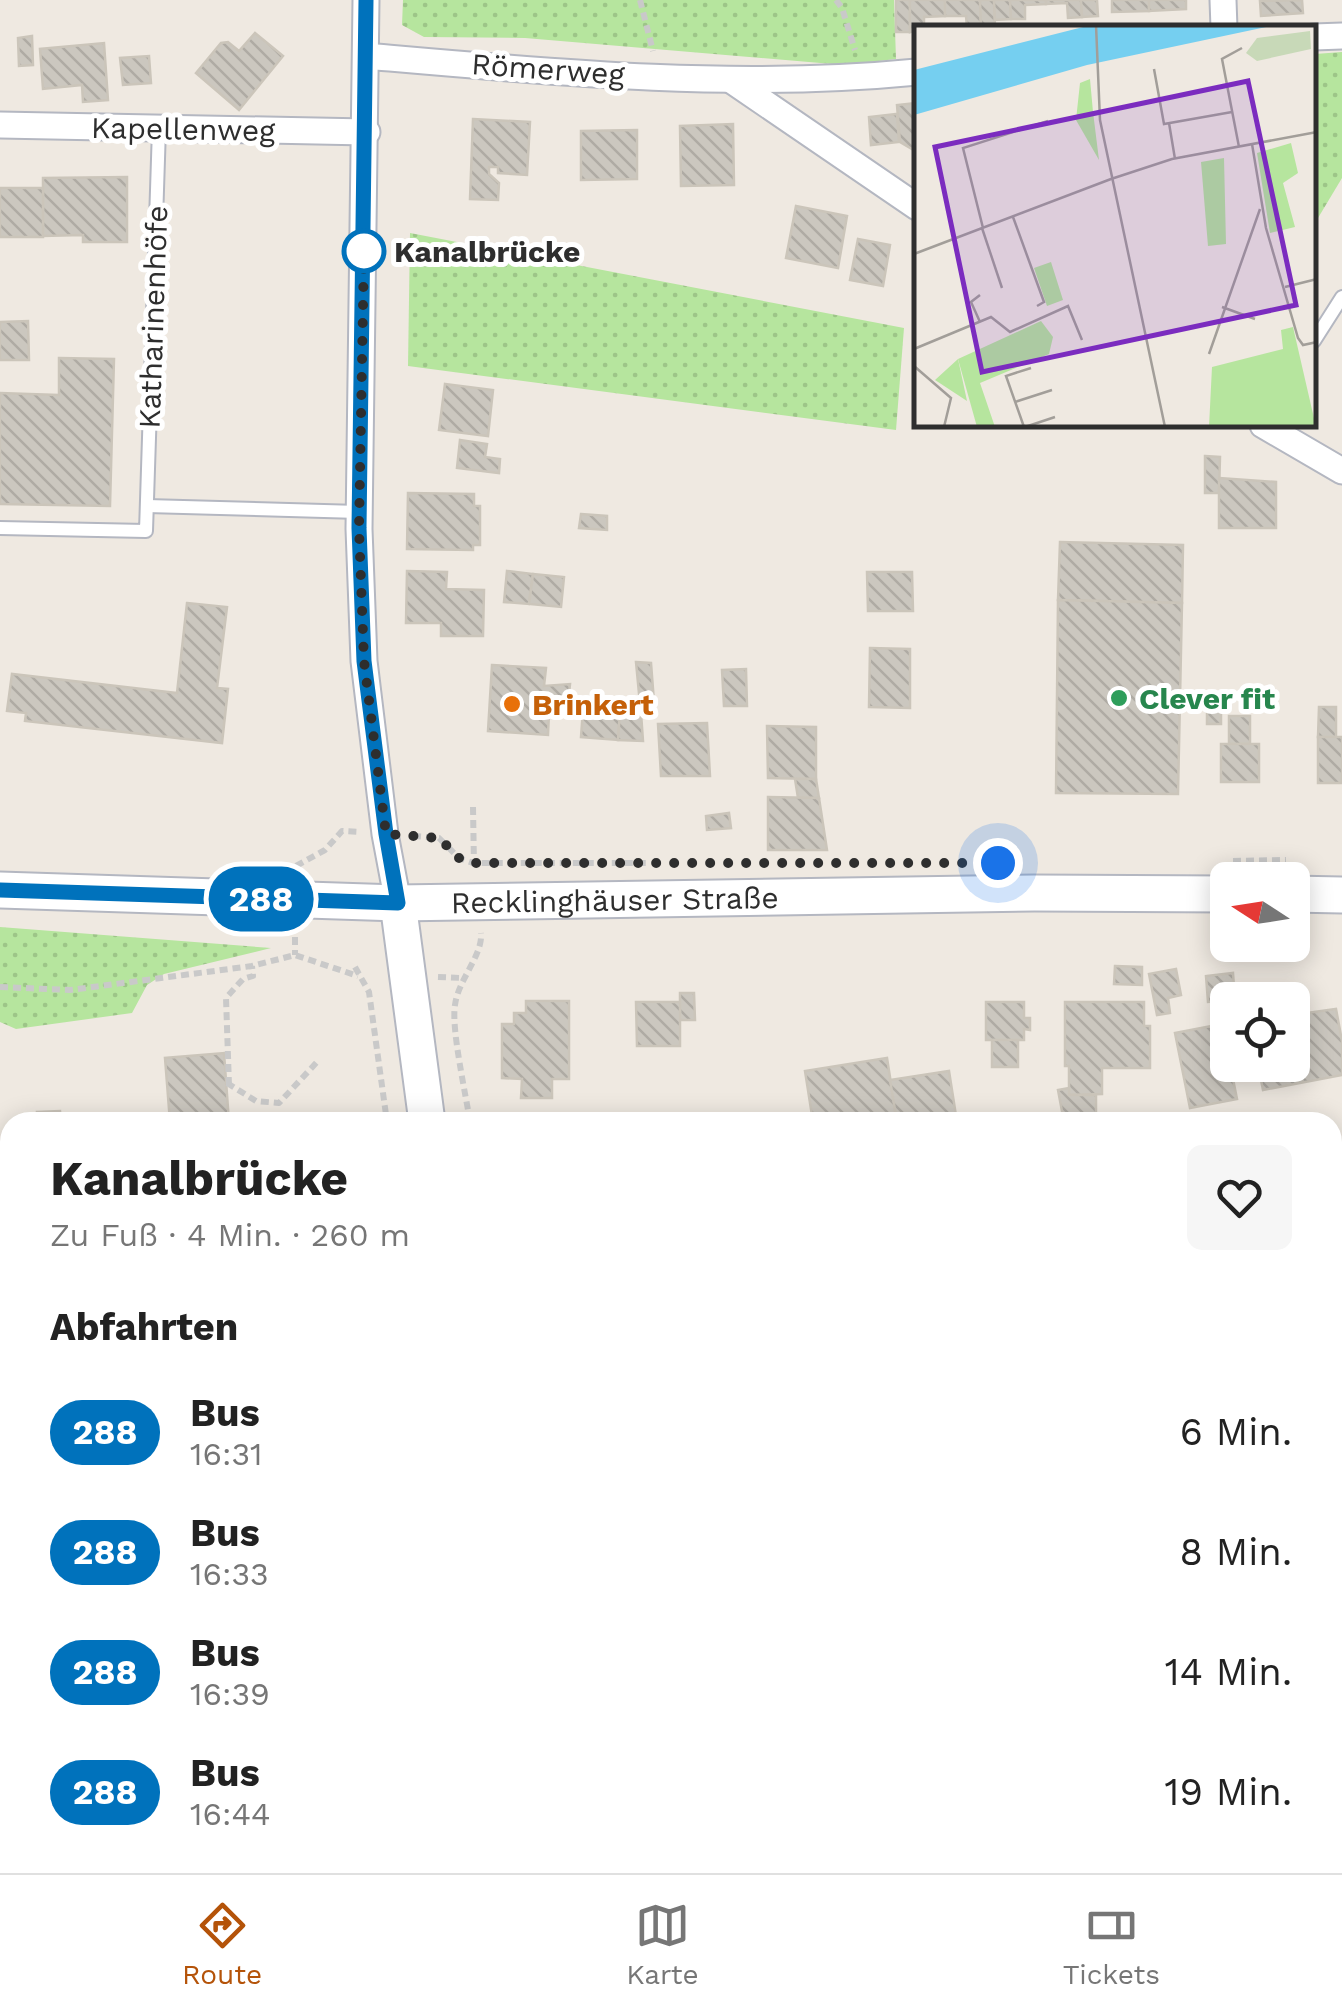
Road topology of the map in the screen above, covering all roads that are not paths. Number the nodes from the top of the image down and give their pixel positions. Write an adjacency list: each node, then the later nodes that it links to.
1 (366, 0): 6 (street)
2 (1222, 0): 3 (street)
3 (1224, 25)
4 (1342, 36): 5 (street)
5 (1317, 37)
6 (366, 56): 8 (street, Römerweg); 11 (street)
7 (914, 72): 8 (street, Römerweg)
8 (730, 80): 12 (street)
9 (0, 125): 10 (street, Kapellenweg)
10 (159, 128): 11 (street, Kapellenweg); 17 (lane, Katharinenhöfe)
11 (366, 132): 18 (street)
12 (914, 204)
13 (1342, 297): 14 (lane)
14 (1317, 335)
15 (1268, 428): 16 (street)
16 (1342, 471)
17 (147, 506): 18 (lane); 19 (lane)
18 (359, 512): 24 (street)
19 (0, 528)
20 (1210, 879): 24 (main road, Recklinghäuser Straße)
21 (0, 890): 24 (main road, Recklinghäuser Straße)
22 (1310, 894): 23 (main road)
23 (1342, 895)
24 (398, 903): 25 (main road)
25 (426, 1112)

